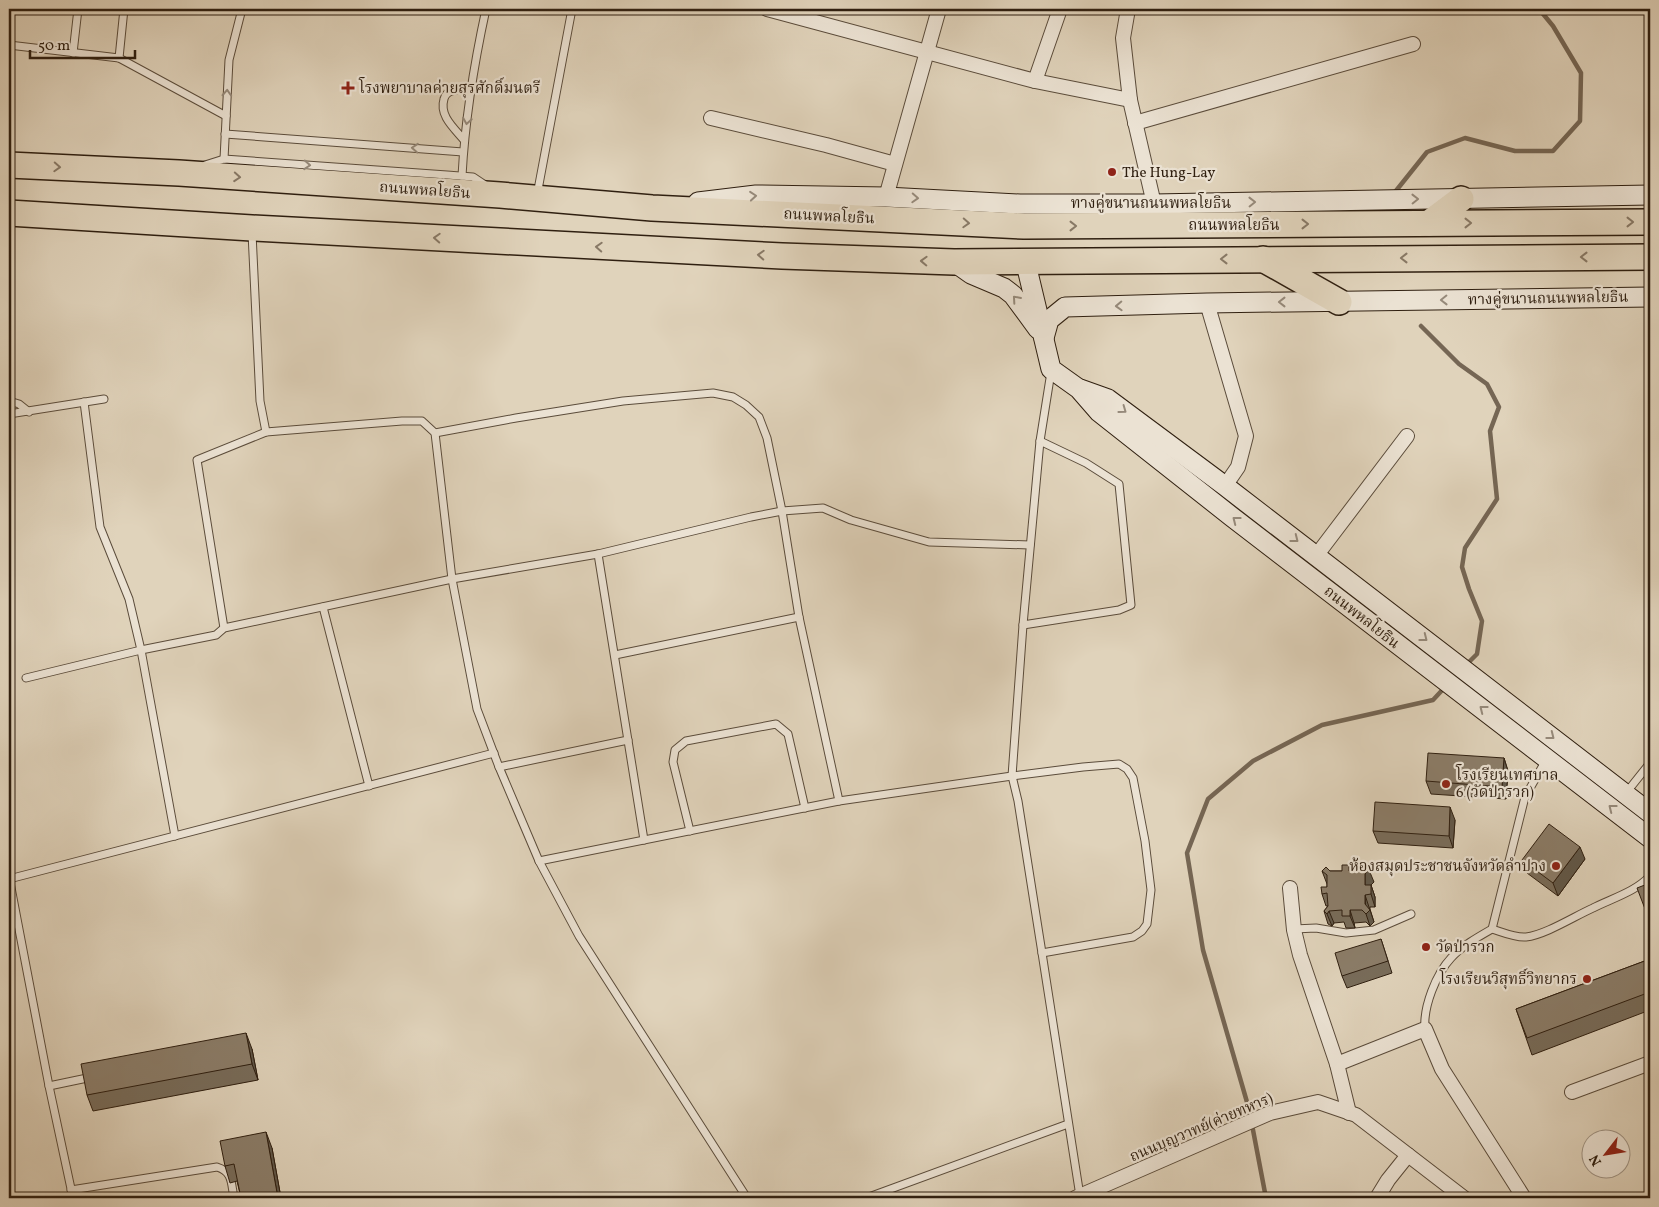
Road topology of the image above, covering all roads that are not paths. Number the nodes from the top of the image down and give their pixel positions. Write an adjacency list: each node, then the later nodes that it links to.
1 (78, 9): 13 (lane)
2 (124, 9): 14 (lane)
3 (242, 9): 18 (lane, one-way to 3)
4 (486, 9): 16 (lane)
5 (572, 9): 34 (lane)
6 (767, 9): 12 (street)
7 (939, 9): 12 (street)
8 (1060, 9): 15 (street)
9 (1128, 9): 17 (street)
10 (1413, 44): 20 (street)
11 (9, 45): 13 (lane)
12 (926, 51): 15 (street); 26 (street)
13 (73, 53): 14 (lane)
14 (119, 58): 18 (lane)
15 (1035, 81): 17 (street)
16 (472, 89): 22 (lane, one-way to 22); 22 (lane)
17 (1130, 100): 20 (street)
18 (226, 116): 21 (lane)
19 (711, 118): 26 (street)
20 (1135, 123): 36 (street)
21 (225, 134): 23 (lane, one-way to 21); 24 (lane)
22 (464, 140): 23 (lane)
23 (463, 152): 29 (lane)
24 (224, 159): 28 (lane); 29 (lane, one-way to 29)
25 (1649, 163): 30 (lane)
26 (895, 164): 33 (street)
27 (9, 165): 28 (highway, ถนนพหลโยธิน, one-way to 28)
28 (179, 173): 31 (highway, ถนนพหลโยธิน, one-way to 31)
29 (462, 176): 31 (lane)
30 (1650, 189)
31 (500, 195): 34 (highway, ถนนพหลโยธิน)
32 (1650, 195): 35 (main road, ทางคู่ขนานถนนพหลโยธิน)
33 (886, 197): 36 (main road, ทางคู่ขนานถนนพหลโยธิน, one-way to 36); 37 (main road, ทางคู่ขนานถนนพหลโยธิน, one-way to 33)
34 (536, 199): 37 (highway, ถนนพหลโยธิน)
35 (1461, 199): 36 (main road, ทางคู่ขนานถนนพหลโยธิน, one-way to 35); 40 (highway)
36 (1154, 204)
37 (652, 208): 41 (highway, ถนนพหลโยธิน, one-way to 41)
38 (9, 213): 42 (highway)
39 (1650, 222): 40 (highway, ถนนพหลโยธิน, one-way to 39)
40 (1429, 223): 41 (highway, ถนนพหลโยธิน, one-way to 40)
41 (1024, 226): 45 (highway)
42 (252, 228): 46 (highway, one-way to 42); 58 (lane)
43 (1650, 257): 44 (highway, one-way to 44)
44 (1262, 259): 45 (highway, one-way to 45); 48 (highway)
45 (1025, 260): 46 (highway); 50 (main road)
46 (954, 262): 50 (main road, one-way to 46)
47 (1650, 296): 48 (main road, ทางคู่ขนานถนนพหลโยธิน, one-way to 48)
48 (1339, 302): 49 (main road, ทางคู่ขนานถนนพหลโยธิน, one-way to 49)
49 (1207, 303): 50 (main road, ทางคู่ขนานถนนพหลโยธิน, one-way to 50); 62 (street)
50 (1044, 338): 51 (main road)
51 (1051, 369): 52 (main road, ถนนพหลโยธิน); 61 (lane)
52 (1080, 389): 62 (main road, ถนนพหลโยธิน, one-way to 62); 65 (main road, ถนนพหลโยธิน, one-way to 52)
53 (104, 399): 55 (lane)
54 (9, 401): 56 (lane)
55 (84, 402): 56 (lane); 74 (lane)
56 (29, 412): 57 (lane)
57 (9, 414)
58 (266, 432): 59 (lane); 73 (lane)
59 (435, 433): 63 (lane); 69 (lane)
60 (1407, 436): 68 (street)
61 (1040, 441): 66 (lane); 72 (lane)
62 (1225, 486): 64 (main road, ถนนพหลโยธิน)
63 (782, 511): 66 (lane); 67 (lane); 71 (lane)
64 (1267, 518): 65 (main road); 68 (main road, ถนนพหลโยธิน, one-way to 68)
65 (1254, 534): 78 (main road, ถนนพหลโยธิน)
66 (1030, 545): 72 (lane)
67 (598, 554): 69 (lane); 75 (lane)
68 (1316, 556): 76 (main road, ถนนพหลโยธิน, one-way to 76)
69 (452, 580): 70 (lane); 80 (lane)
70 (324, 607): 73 (lane); 85 (lane)
71 (799, 617): 75 (lane); 87 (lane)
72 (1023, 625): 84 (lane)
73 (224, 628): 74 (lane)
74 (141, 650): 77 (lane); 91 (lane)
75 (615, 655): 79 (lane)
76 (1473, 676): 78 (main road); 86 (main road, ถนนพหลโยธิน, one-way to 86)
77 (26, 678)
78 (1453, 687): 81 (main road, ถนนพหลโยธิน, one-way to 78)
79 (628, 740): 83 (lane); 93 (lane)
80 (494, 753): 83 (lane); 85 (lane)
81 (1547, 759): 92 (main road, ถนนพหลโยธิน, one-way to 81); 101 (lane)
82 (1650, 763): 86 (lane)
83 (499, 767): 94 (lane)
84 (1012, 776): 87 (lane); 102 (lane); 102 (lane)
85 (369, 786): 91 (lane)
86 (1625, 793): 89 (main road, ถนนพหลโยธิน)
87 (839, 801): 88 (lane)
88 (805, 808): 90 (lane); 90 (lane)
89 (1650, 812)
90 (690, 831): 93 (lane)
91 (175, 836): 96 (lane)
92 (1650, 838)
93 (644, 840): 94 (lane)
94 (539, 862): 116 (lane)
95 (1650, 876): 101 (lane)
96 (9, 878): 98 (lane)
97 (1290, 888): 100 (street)
98 (10, 891): 107 (lane)
99 (1411, 914): 100 (lane)
100 (1294, 929): 105 (street)
101 (1492, 930): 103 (lane)
102 (1042, 953): 110 (lane)
103 (1425, 1029): 105 (street); 120 (street)
104 (1650, 1063): 108 (street)
105 (1337, 1064): 109 (street)
106 (96, 1077): 107 (lane)
107 (49, 1086): 112 (lane)
108 (1572, 1092)
109 (1349, 1113): 111 (street, ถนนบุญวาทย์(ค่ายทหาร)); 113 (street, ถนนบุญวาทย์(ค่ายทหาร))
110 (1068, 1124): 113 (lane); 117 (lane)
111 (1408, 1155): 118 (street); 119 (street, ถนนบุญวาทย์(ค่ายทหาร))
112 (71, 1190): 114 (lane); 115 (lane)
113 (1077, 1197)
114 (73, 1198)
115 (234, 1198)
116 (747, 1198)
117 (866, 1198)
118 (1377, 1198)
119 (1464, 1198)
120 (1524, 1198)

